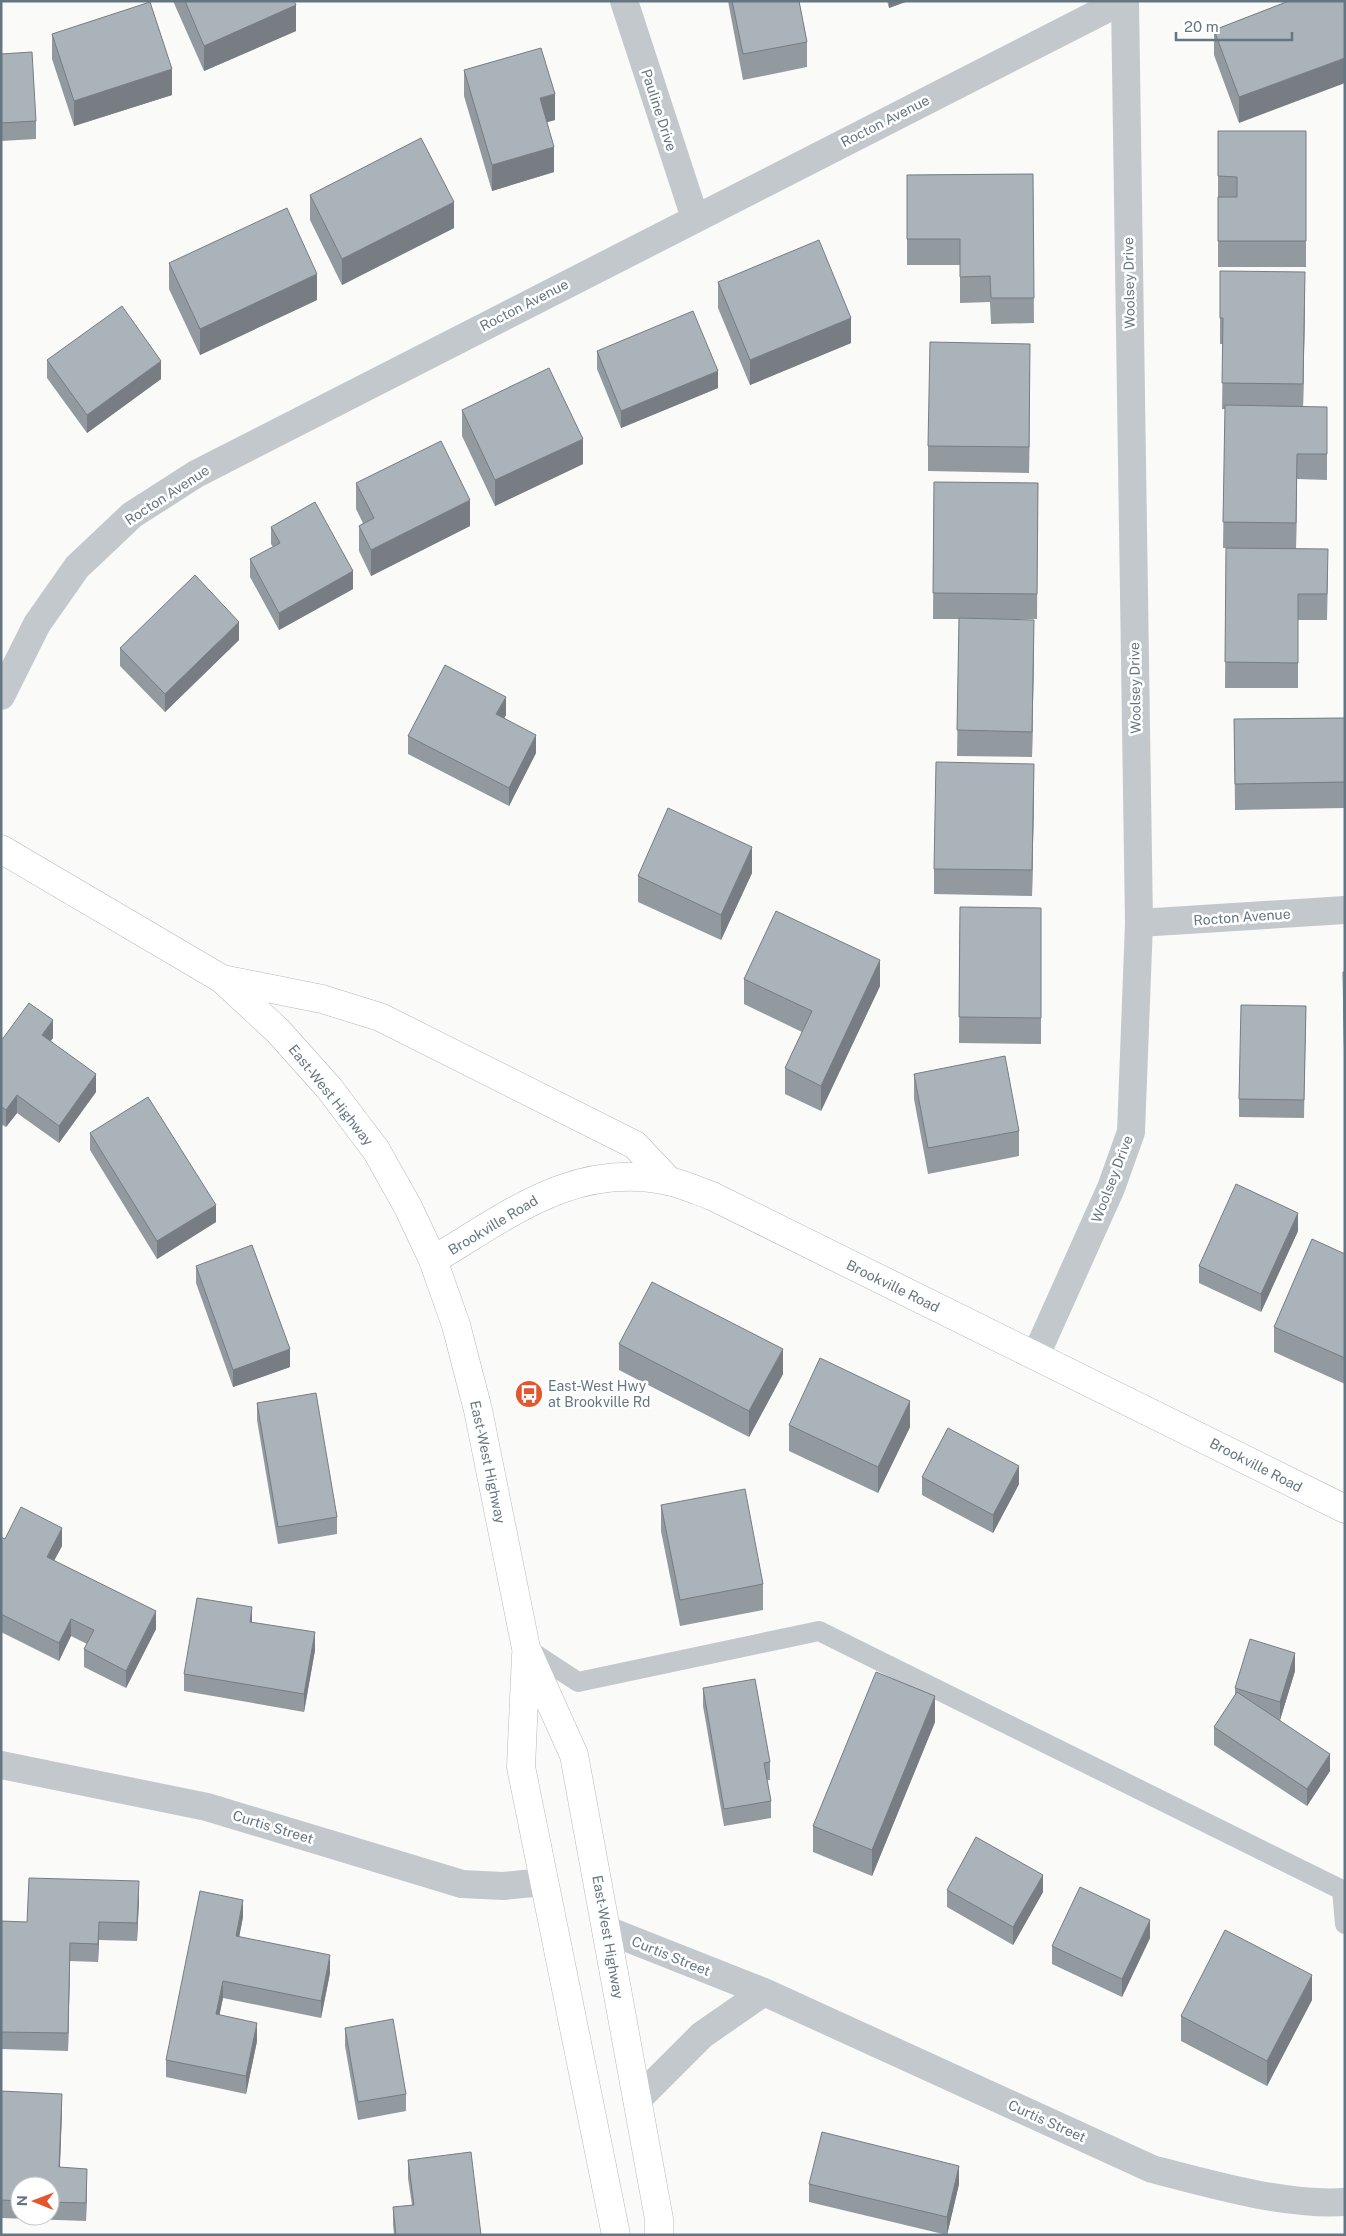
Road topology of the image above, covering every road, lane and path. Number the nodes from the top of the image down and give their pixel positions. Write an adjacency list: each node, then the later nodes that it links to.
1 (624, 1): 3 (street, Pauline Drive)
2 (1123, 1): 3 (street, Rocton Avenue); 7 (street, Woolsey Drive)
3 (695, 218): 4 (street, Rocton Avenue)
4 (1, 696)
5 (1, 849): 8 (main road, East-West Highway)
6 (1345, 910): 7 (street, Rocton Avenue)
7 (1139, 924): 11 (street, Woolsey Drive)
8 (222, 979): 9 (main road); 10 (main road, East-West Highway)
9 (669, 1181): 10 (main road, Brookville Road); 11 (main road, Brookville Road)
10 (433, 1260): 13 (main road, East-West Highway)
11 (1036, 1355): 12 (main road, Brookville Road)
12 (1345, 1509)
13 (526, 1648): 15 (main road, East-West Highway); 16 (lane); 17 (main road, East-West Highway)
14 (1, 1764): 15 (street, Curtis Street)
15 (544, 1882): 21 (main road, East-West Highway)
16 (1345, 1924)
17 (607, 1930): 18 (street, Curtis Street); 19 (main road, East-West Highway)
18 (764, 1992): 19 (street); 20 (street, Curtis Street)
19 (637, 2100): 22 (main road, East-West Highway)
20 (1345, 2202)
21 (616, 2235)
22 (659, 2235)

